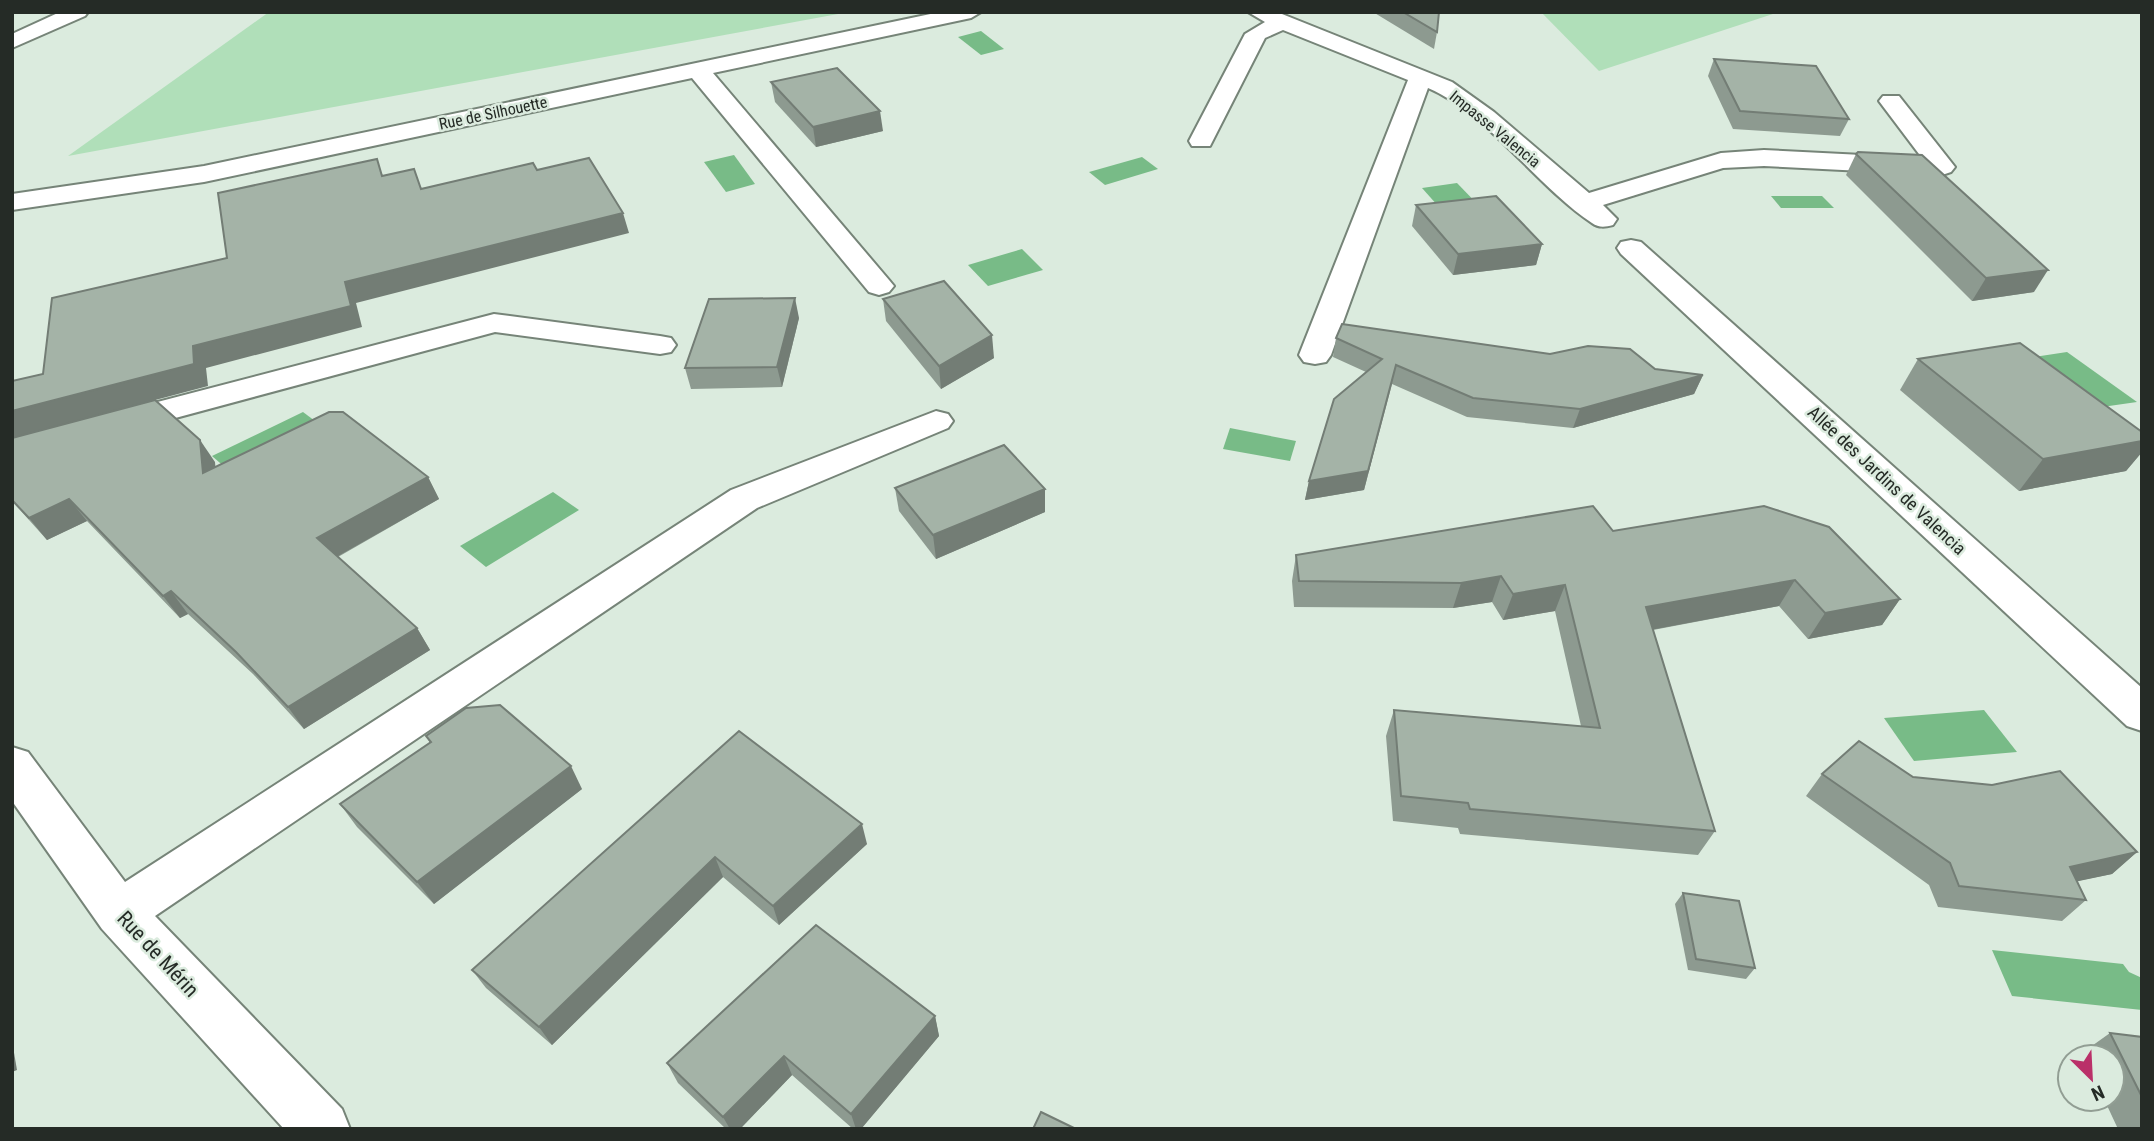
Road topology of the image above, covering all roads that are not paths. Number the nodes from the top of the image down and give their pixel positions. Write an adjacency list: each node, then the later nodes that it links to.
1 (78, 12): 5 (street)
2 (971, 12): 6 (street, Rue de Silhouette)
3 (1258, 12): 4 (street, Impasse Valencia)
4 (1283, 22): 7 (street, Impasse Valencia); 9 (street)
5 (12, 42)
6 (698, 70): 10 (street, Rue de Silhouette); 14 (street)
7 (1420, 78): 11 (street, Impasse Valencia); 16 (street)
8 (1891, 101): 11 (street)
9 (1201, 141)
10 (12, 202)
11 (1582, 202): 12 (street, Impasse Valencia)
12 (1602, 219)
13 (1631, 248): 19 (street, Allée des Jardins de Valencia)
14 (879, 286)
15 (660, 345): 18 (street)
16 (1315, 355)
17 (936, 421): 21 (street)
18 (12, 451)
19 (2142, 714)
20 (12, 765): 21 (street, Rue de Mérin)
21 (118, 913): 22 (street, Rue de Mérin)
22 (322, 1129)

